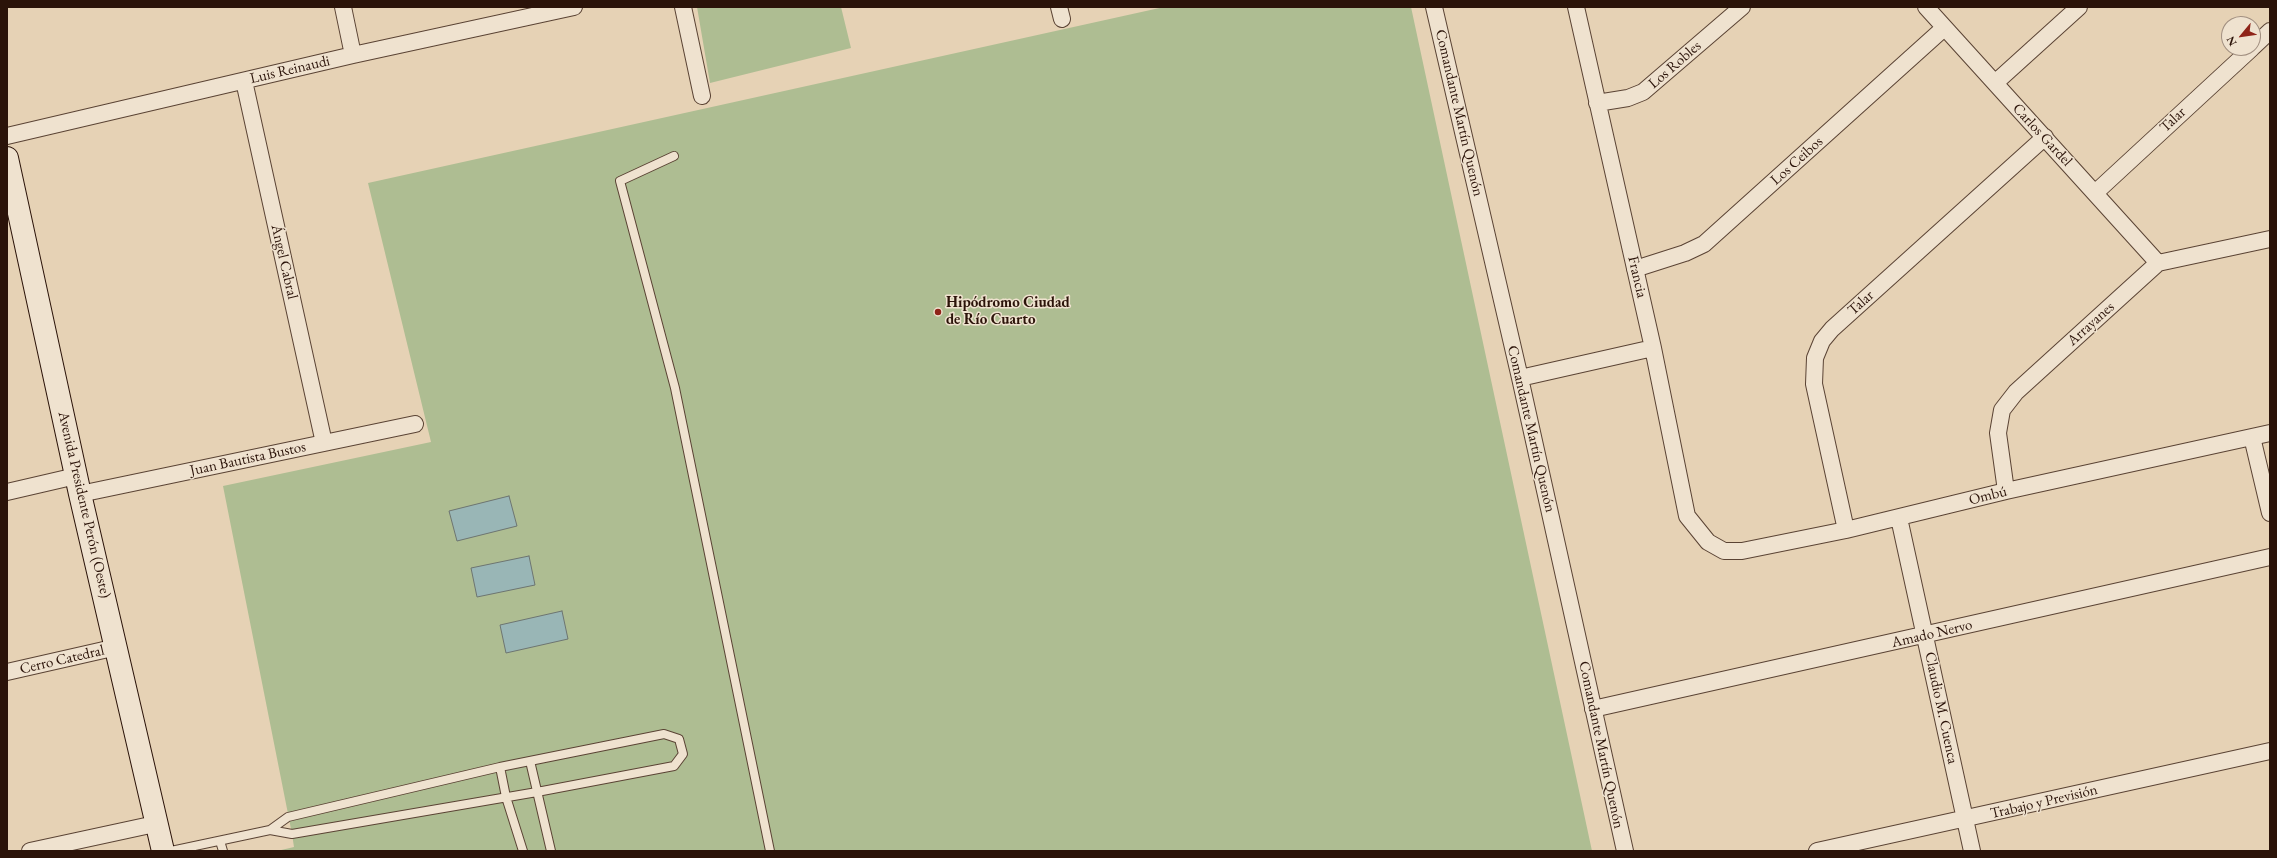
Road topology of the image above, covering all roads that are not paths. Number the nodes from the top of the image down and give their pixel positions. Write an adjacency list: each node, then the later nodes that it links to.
1 (343, 7): 13 (street)
2 (574, 7): 9 (street, Luis Reinaudi)
3 (683, 7): 17 (street)
4 (1434, 7): 28 (street, Comandante Martín Quenón)
5 (1576, 7): 18 (street, Francia)
6 (1742, 7): 18 (street, Los Robles)
7 (1926, 7): 10 (street, Carlos Gardel)
8 (2079, 7): 16 (street)
9 (518, 13): 13 (street, Luis Reinaudi)
10 (1944, 28): 16 (street, Carlos Gardel); 26 (street, Los Ceibos)
11 (2270, 31): 12 (street, Talar)
12 (2261, 39)
13 (353, 55): 15 (street, Luis Reinaudi)
14 (2242, 56): 23 (street, Talar)
15 (244, 81): 19 (street, Luis Reinaudi); 32 (street, Ángel Cabral)
16 (1995, 83): 20 (street, Carlos Gardel)
17 (702, 96)
18 (1597, 103): 26 (street, Francia)
19 (7, 136)
20 (2045, 137): 23 (street, Carlos Gardel); 38 (street, Talar)
21 (674, 156): 61 (lane)
22 (7, 158): 33 (main road, Avenida Presidente Perón (Oeste))
23 (2095, 193): 25 (street, Carlos Gardel)
24 (2270, 239): 25 (street)
25 (2158, 263): 34 (street, Arrayanes)
26 (1635, 269): 27 (street, Francia)
27 (1652, 348): 28 (street); 39 (street, Francia)
28 (1520, 378): 44 (street, Comandante Martín Quenón)
29 (415, 424): 32 (street, Juan Bautista Bustos)
30 (2270, 433): 31 (street, Ombú)
31 (2252, 437): 34 (street, Ombú); 36 (street)
32 (324, 443): 33 (street, Juan Bautista Bustos)
33 (78, 485): 35 (street, Juan Bautista Bustos); 42 (main road, Avenida Presidente Perón (Oeste))
34 (2006, 491): 37 (street, Ombú)
35 (7, 492)
36 (2270, 513)
37 (1899, 518): 38 (street, Ombú); 41 (street, Claudio M. Cuenca)
38 (1846, 530): 39 (street, Ombú)
39 (1708, 542)
40 (2270, 558): 41 (street, Amado Nervo)
41 (1925, 635): 44 (street, Amado Nervo); 50 (street, Claudio M. Cuenca)
42 (117, 647): 43 (street, Cerro Catedral); 51 (main road, Avenida Presidente Perón (Oeste))
43 (7, 672)
44 (1593, 709): 62 (street, Comandante Martín Quenón)
45 (2270, 751): 50 (street, Trabajo y Previsión)
46 (530, 761): 47 (lane); 48 (lane); 48 (lane)
47 (500, 767): 49 (lane); 52 (lane)
48 (537, 792): 49 (lane); 60 (lane)
49 (506, 797): 52 (lane); 59 (lane)
50 (1965, 819): 63 (street, Trabajo y Previsión); 64 (street, Claudio M. Cuenca)
51 (155, 824): 55 (street); 56 (main road, Avenida Presidente Perón (Oeste))
52 (270, 830): 53 (lane)
53 (220, 841): 54 (lane); 58 (lane)
54 (193, 849): 57 (lane)
55 (30, 851)
56 (163, 851)
57 (170, 851)
58 (223, 851)
59 (523, 851)
60 (551, 851)
61 (770, 851)
62 (1624, 851)
63 (1817, 851)
64 (1972, 851)

